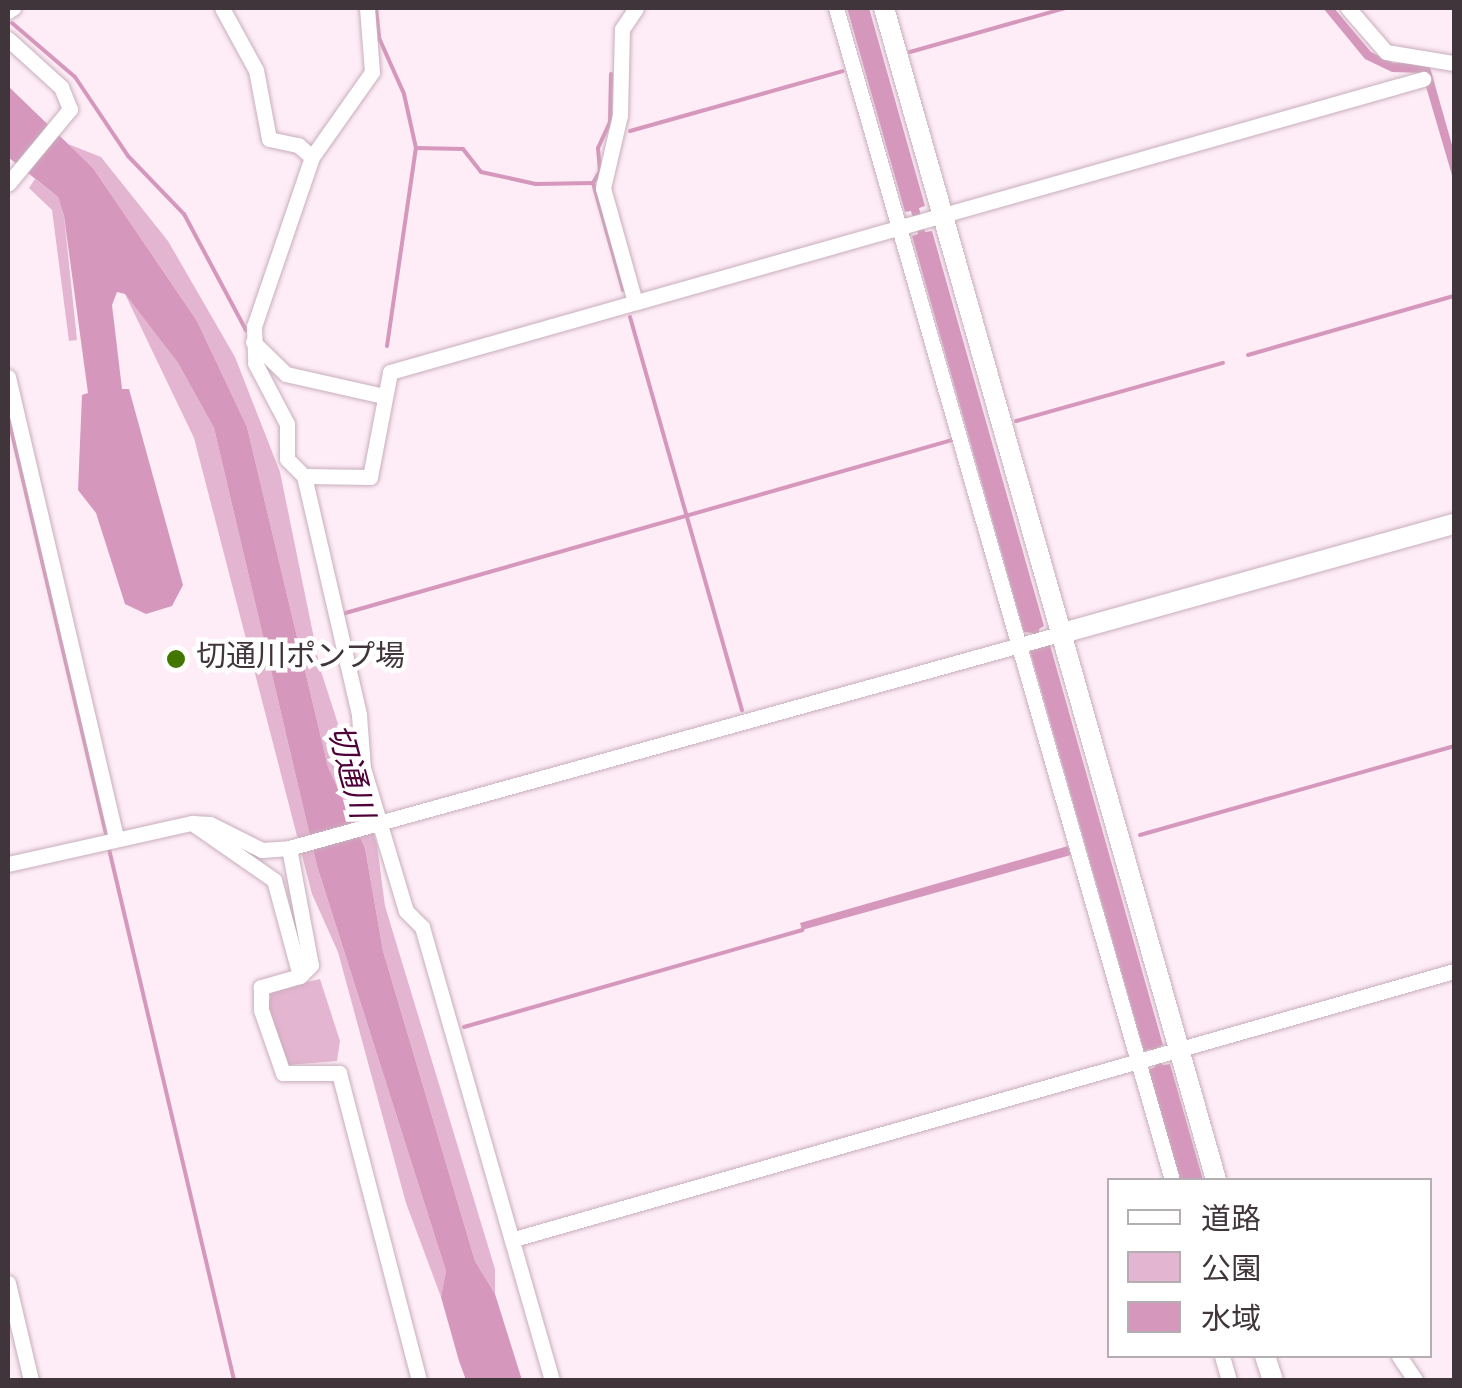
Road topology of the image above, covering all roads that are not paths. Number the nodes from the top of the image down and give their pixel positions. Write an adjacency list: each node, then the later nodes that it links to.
1 (222, 8): 10 (street)
2 (366, 8): 10 (street)
3 (636, 8): 13 (street)
4 (836, 8): 12 (street)
5 (884, 8): 12 (street)
6 (1348, 8): 8 (street)
7 (8, 38): 11 (street)
8 (1454, 64)
9 (1423, 79): 12 (street)
10 (312, 157): 14 (street)
11 (10, 183)
12 (920, 222): 13 (street); 19 (street); 19 (street)
13 (635, 302): 16 (street)
14 (254, 342): 16 (street); 17 (street)
15 (8, 377): 22 (street)
16 (384, 396): 17 (street)
17 (304, 476): 21 (street)
18 (1454, 524): 19 (street)
19 (1039, 639): 21 (street); 27 (street); 27 (street)
20 (192, 823): 22 (street); 23 (street); 26 (street)
21 (376, 823): 23 (street); 30 (street)
22 (116, 838): 24 (street)
23 (291, 848): 26 (street)
24 (8, 864)
25 (1454, 971): 27 (street)
26 (300, 976): 34 (street)
27 (1157, 1055): 28 (street); 29 (street); 30 (street)
28 (1172, 1178)
29 (1215, 1178)
30 (514, 1238): 35 (street)
31 (8, 1283): 33 (street)
32 (1401, 1358): 36 (street)
33 (30, 1380)
34 (419, 1380)
35 (552, 1380)
36 (1415, 1380)

